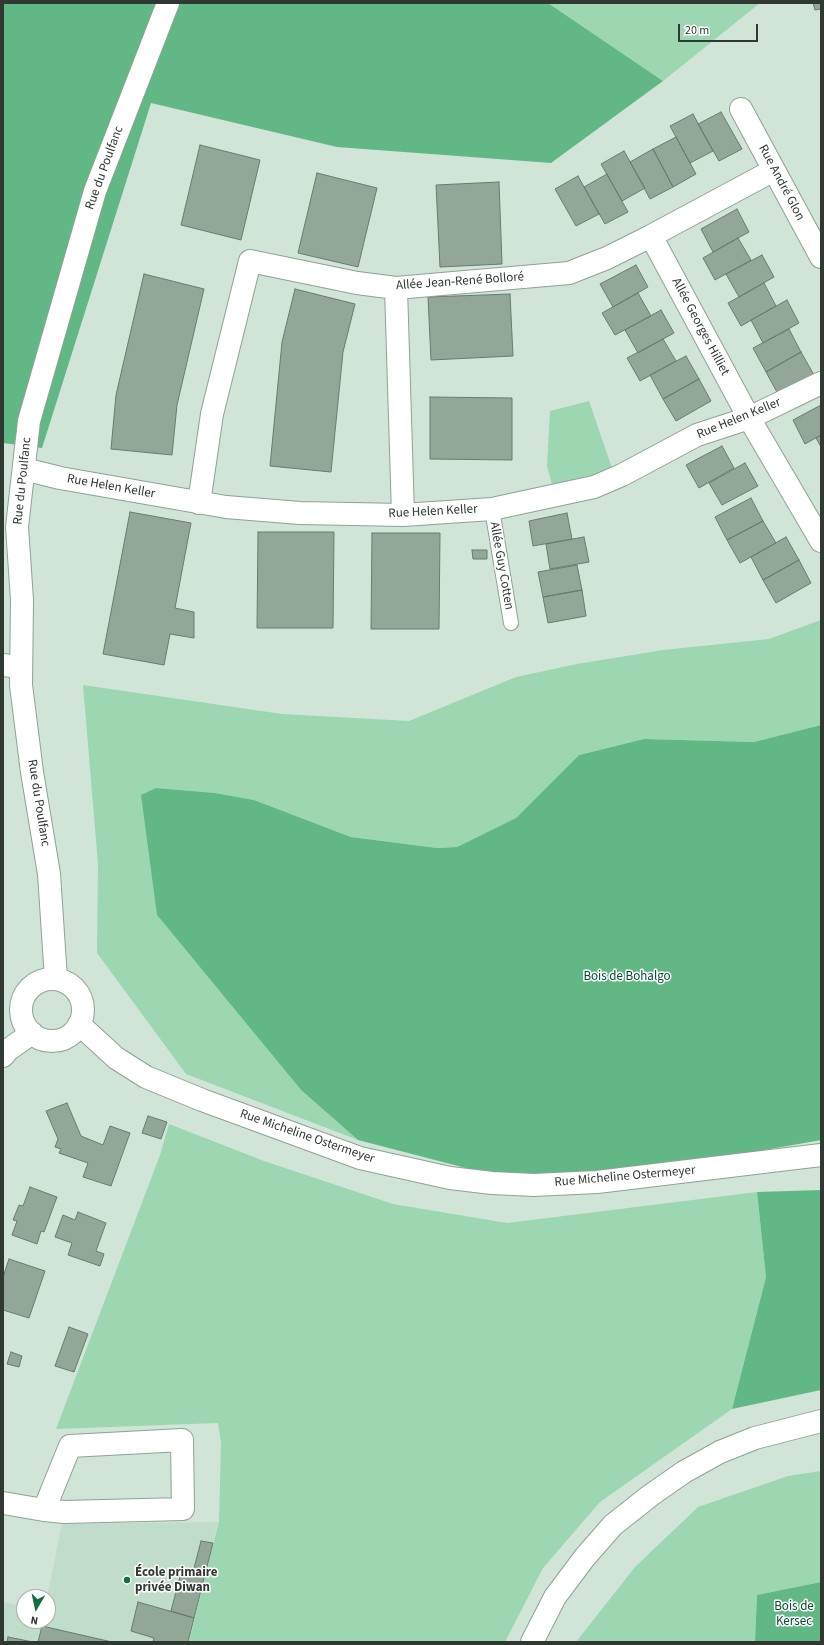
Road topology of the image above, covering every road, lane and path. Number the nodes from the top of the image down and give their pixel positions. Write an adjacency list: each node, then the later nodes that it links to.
1 (168, 3): 9 (street, Rue du Poulfanc)
2 (741, 109): 3 (street, Rue André Glon)
3 (774, 170): 4 (street, Allée Jean-René Bolloré); 5 (street, Rue André Glon)
4 (651, 236): 6 (street, Allée Jean-René Bolloré); 8 (street, Allée Georges Hilliet)
5 (821, 257)
6 (396, 288): 10 (street, Allée Jean-René Bolloré); 12 (street)
7 (821, 383): 8 (street, Rue Helen Keller)
8 (749, 418): 11 (street, Rue Helen Keller); 13 (street, Allée Georges Hilliet)
9 (24, 469): 10 (street, Rue Helen Keller); 15 (street, Rue du Poulfanc)
10 (199, 503): 12 (street, Rue Helen Keller)
11 (492, 509): 12 (street, Rue Helen Keller); 14 (lane, Allée Guy Cotten)
12 (403, 515)
13 (821, 541)
14 (511, 623)
15 (12, 666): 16 (street, Rue du Poulfanc)
16 (56, 979): 17 (street); 18 (street)
17 (79, 1024): 18 (street); 20 (street, Rue Micheline Ostermeyer)
18 (32, 1033): 19 (street)
19 (3, 1056)
20 (821, 1155)
21 (821, 1421): 24 (street)
22 (3, 1503): 23 (street)
23 (44, 1510): 23 (street)
24 (532, 1642)

